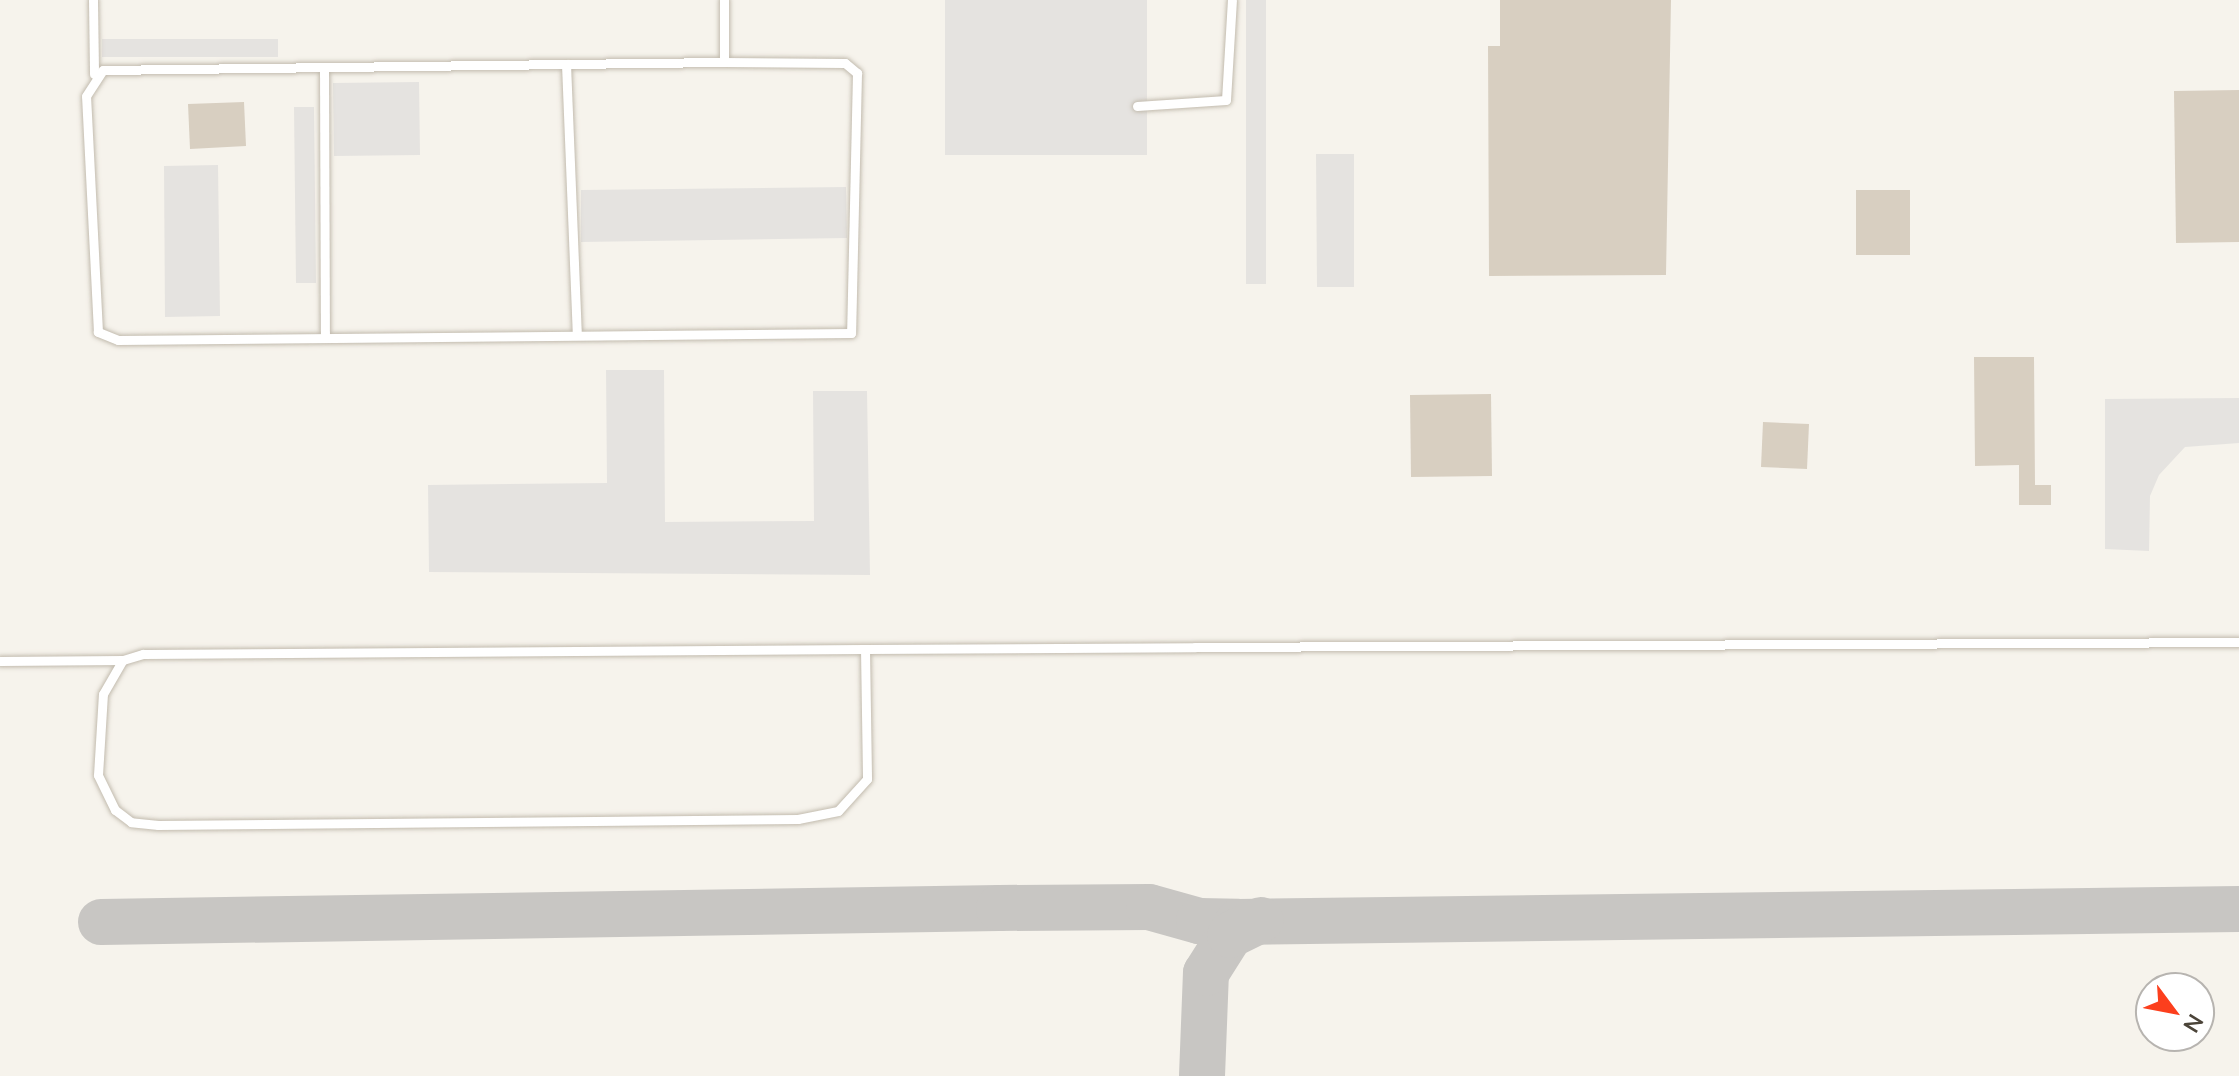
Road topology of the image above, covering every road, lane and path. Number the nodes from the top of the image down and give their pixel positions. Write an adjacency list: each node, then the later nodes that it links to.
1 (93, 0): 7 (lane)
2 (724, 0): 4 (lane)
3 (1232, 0): 8 (lane)
4 (724, 62): 5 (lane); 9 (lane)
5 (566, 64): 6 (lane); 9 (lane)
6 (324, 67): 7 (lane); 10 (lane)
7 (94, 74): 10 (lane)
8 (1137, 106)
9 (577, 335): 10 (lane)
10 (325, 338)
11 (2239, 642): 12 (lane)
12 (865, 649): 13 (lane); 13 (lane)
13 (123, 660): 14 (lane)
14 (0, 661)

